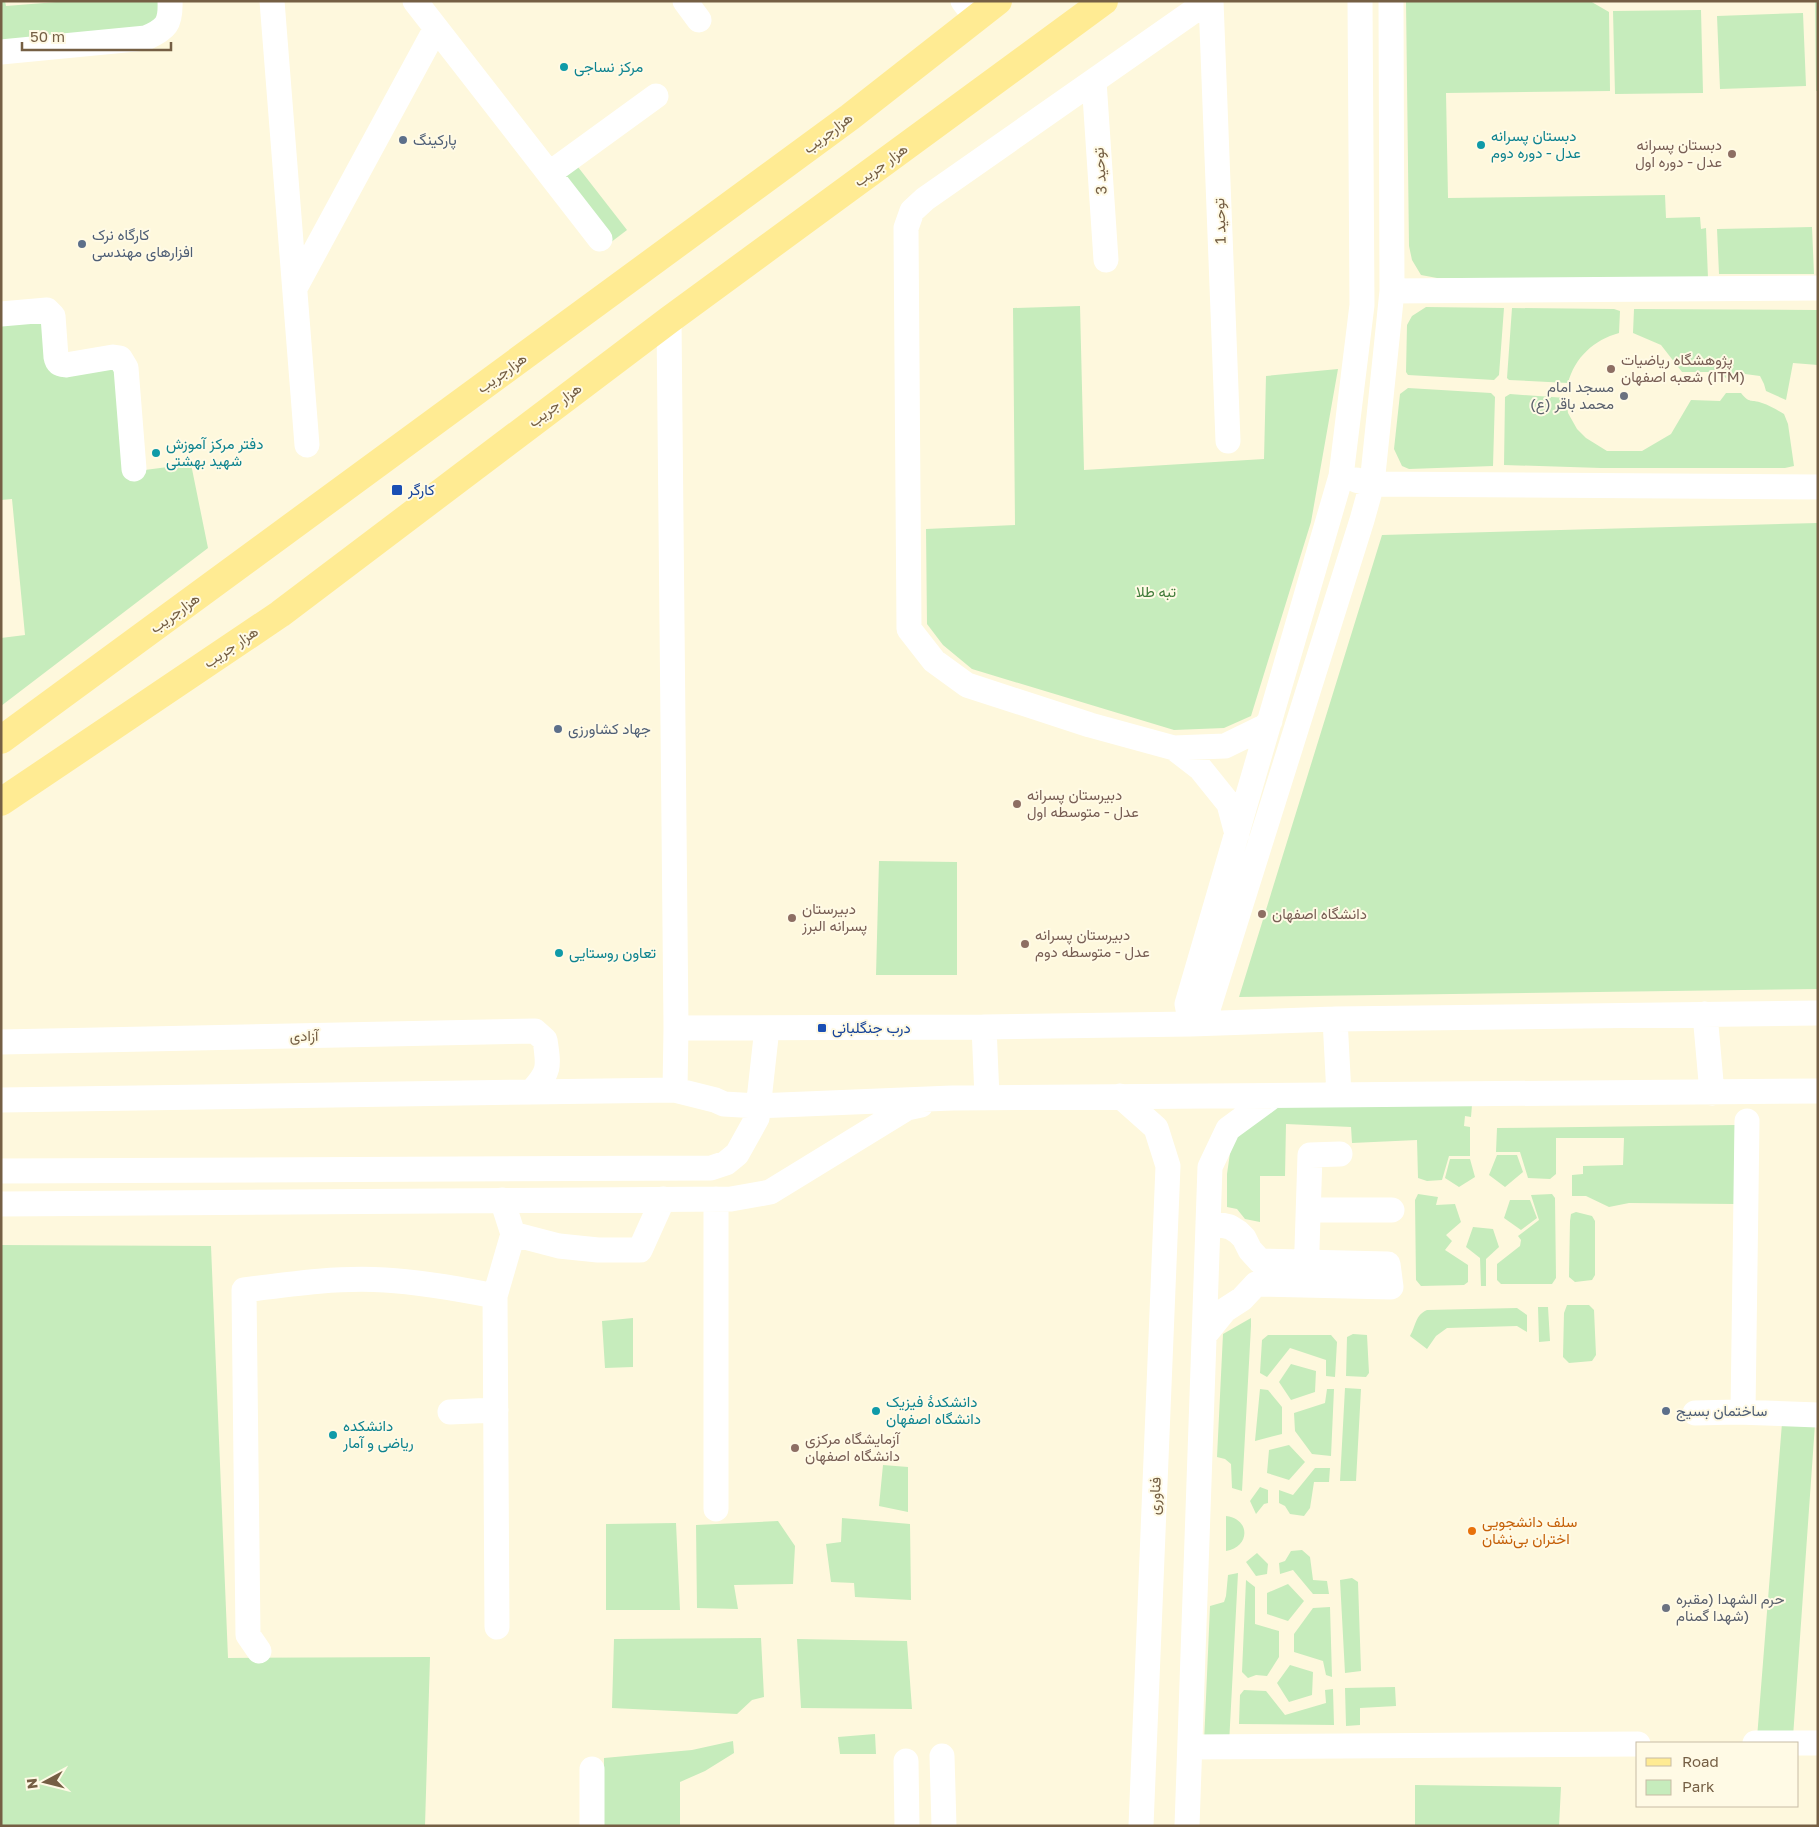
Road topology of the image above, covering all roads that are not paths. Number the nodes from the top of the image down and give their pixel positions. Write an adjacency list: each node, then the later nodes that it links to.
1 (170, 1): 11 (street)
2 (272, 1): 17 (street)
3 (415, 1): 10 (street)
4 (998, 1): 9 (main road, هزارجریب)
5 (1104, 1): 21 (main road, هزار جریب)
6 (1210, 1): 12 (street); 22 (street, توحید 1)
7 (1360, 1): 25 (street)
8 (1391, 1): 19 (street)
9 (969, 10): 29 (main road, هزارجریب)
10 (436, 28): 14 (street); 17 (street)
11 (1, 52)
12 (1094, 81): 16 (street, توحید 3); 30 (street)
13 (656, 96): 14 (street)
14 (550, 173): 15 (street)
15 (600, 239)
16 (1106, 260)
17 (295, 288): 23 (street)
18 (1818, 288): 19 (street)
19 (1392, 291): 26 (street)
20 (1, 314): 24 (street)
21 (668, 320): 31 (main road, هزار جریب); 38 (street)
22 (1228, 441)
23 (307, 445)
24 (134, 469)
25 (1340, 476): 26 (street); 28 (street)
26 (1372, 484): 27 (street); 36 (street)
27 (1818, 487)
28 (1270, 721): 30 (street); 32 (street)
29 (1, 740)
30 (1174, 748): 32 (street)
31 (1, 802)
32 (1237, 834): 36 (street)
33 (1818, 1013): 34 (street)
34 (1705, 1014): 35 (street); 44 (street)
35 (1335, 1019): 36 (street); 45 (street)
36 (1191, 1024): 37 (street)
37 (984, 1027): 39 (street); 48 (street)
38 (676, 1028): 39 (street); 41 (street)
39 (767, 1028): 51 (street)
40 (1, 1042): 43 (street, آزادی)
41 (675, 1090): 43 (street); 51 (street)
42 (1818, 1091): 44 (street)
43 (531, 1092): 50 (street)
44 (1712, 1093): 45 (street)
45 (1339, 1095): 47 (street)
46 (1120, 1096): 47 (street); 48 (street); 85 (street, فناوری)
47 (1273, 1096): 61 (street)
48 (986, 1097): 49 (street)
49 (952, 1098): 51 (street); 55 (street)
50 (1, 1100)
51 (758, 1106): 54 (street)
52 (1747, 1121): 69 (street)
53 (1340, 1154): 59 (street)
54 (1, 1171)
55 (716, 1199): 57 (street); 72 (street)
56 (502, 1200): 57 (street); 58 (street); 62 (street)
57 (662, 1200): 62 (street)
58 (1, 1204)
59 (1309, 1210): 60 (street); 63 (street)
60 (1392, 1210)
61 (1208, 1222): 63 (street); 66 (street)
62 (513, 1234): 65 (street)
63 (1306, 1273): 64 (street); 66 (street)
64 (1346, 1274)
65 (495, 1296): 67 (street); 74 (street)
66 (1204, 1336): 78 (street)
67 (496, 1410): 68 (street); 73 (street)
68 (450, 1412)
69 (1743, 1412): 70 (street); 71 (street)
70 (1694, 1413)
71 (1818, 1415)
72 (716, 1510)
73 (497, 1628)
74 (260, 1650)
75 (1799, 1743): 76 (street)
76 (1818, 1743)
77 (1636, 1744): 78 (street)
78 (1190, 1747): 86 (street)
79 (942, 1756): 84 (street)
80 (906, 1760): 83 (street)
81 (592, 1768): 82 (street)
82 (592, 1826)
83 (907, 1826)
84 (944, 1826)
85 (1141, 1826)
86 (1187, 1826)

